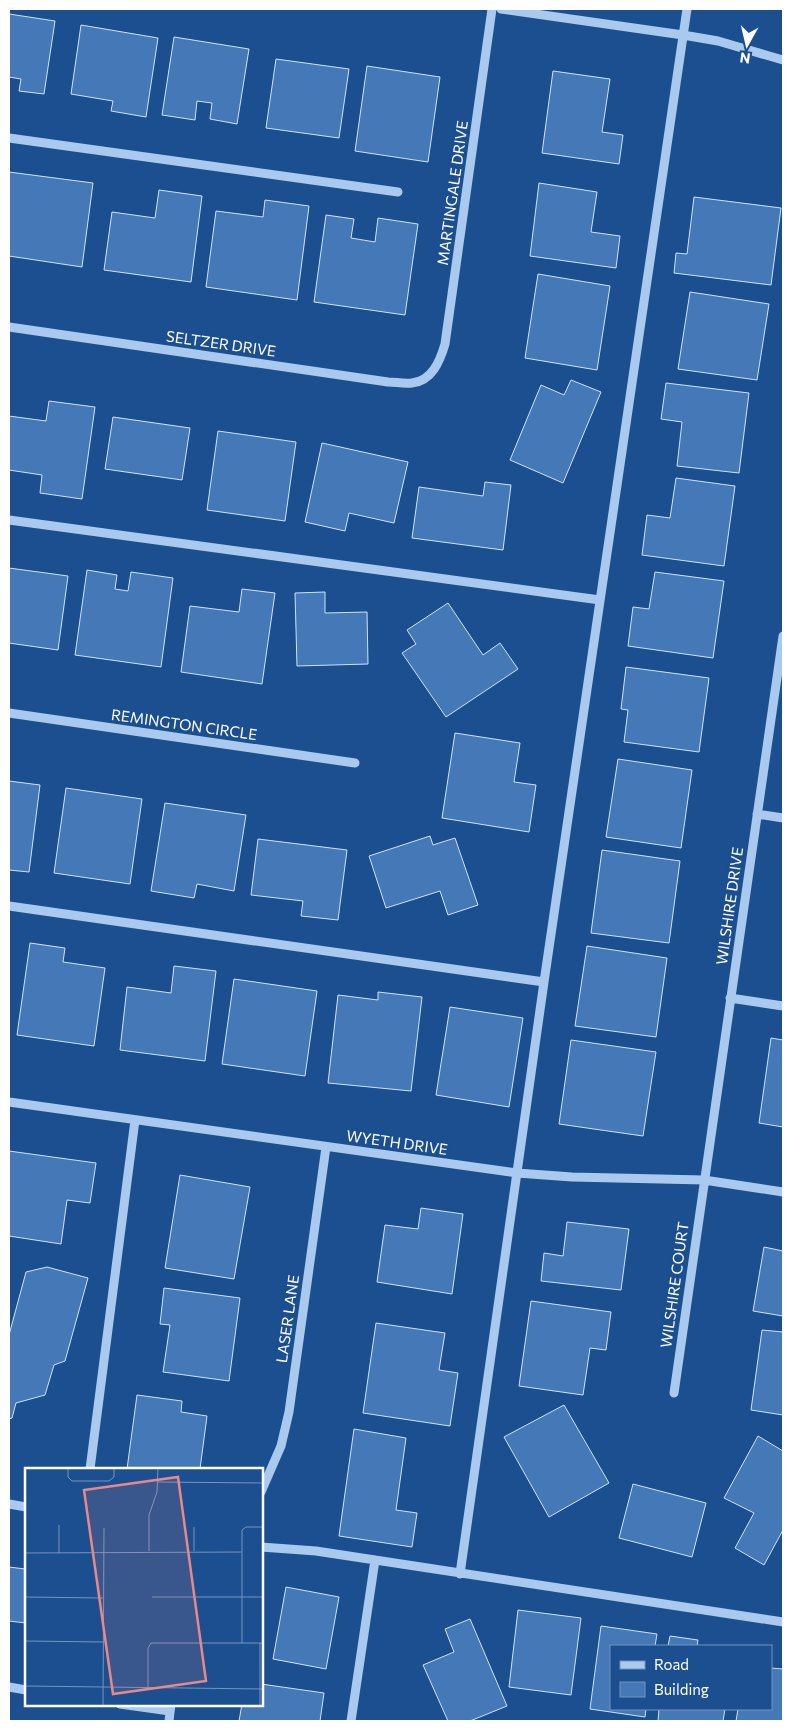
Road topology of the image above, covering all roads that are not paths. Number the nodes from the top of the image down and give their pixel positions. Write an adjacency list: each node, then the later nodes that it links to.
1 (492, 9): 9 (street, MARTINGALE DRIVE)
2 (501, 9): 4 (street)
3 (687, 9): 4 (street)
4 (683, 35): 5 (street); 11 (street)
5 (783, 60)
6 (9, 138): 7 (street)
7 (398, 192)
8 (9, 326): 9 (street, SELTZER DRIVE)
9 (429, 377)
10 (9, 520): 11 (street)
11 (600, 600): 18 (street)
12 (783, 636): 15 (street, WILSHIRE DRIVE)
13 (9, 713): 14 (street, REMINGTON CIRCLE)
14 (355, 763)
15 (757, 814): 16 (street); 19 (street, WILSHIRE DRIVE)
16 (783, 818)
17 (9, 906): 18 (street)
18 (544, 982): 24 (street)
19 (730, 998): 20 (street); 25 (street, WILSHIRE DRIVE)
20 (783, 1006)
21 (9, 1102): 22 (street, WYETH DRIVE)
22 (135, 1120): 23 (street, WYETH DRIVE); 28 (street)
23 (326, 1147): 24 (street, WYETH DRIVE); 29 (street, LASER LANE)
24 (517, 1173): 25 (street, WYETH DRIVE); 34 (street)
25 (704, 1180): 26 (street, WYETH DRIVE); 27 (street, WILSHIRE COURT)
26 (783, 1192)
27 (674, 1393)
28 (90, 1468)
29 (262, 1490)
30 (9, 1504): 31 (street)
31 (25, 1507)
32 (262, 1547): 33 (street)
33 (374, 1560): 34 (street); 41 (street)
34 (460, 1574): 35 (street)
35 (783, 1622)
36 (9, 1687): 37 (street)
37 (25, 1690)
38 (137, 1705): 39 (street)
39 (171, 1707): 40 (street)
40 (168, 1721)
41 (351, 1721)

